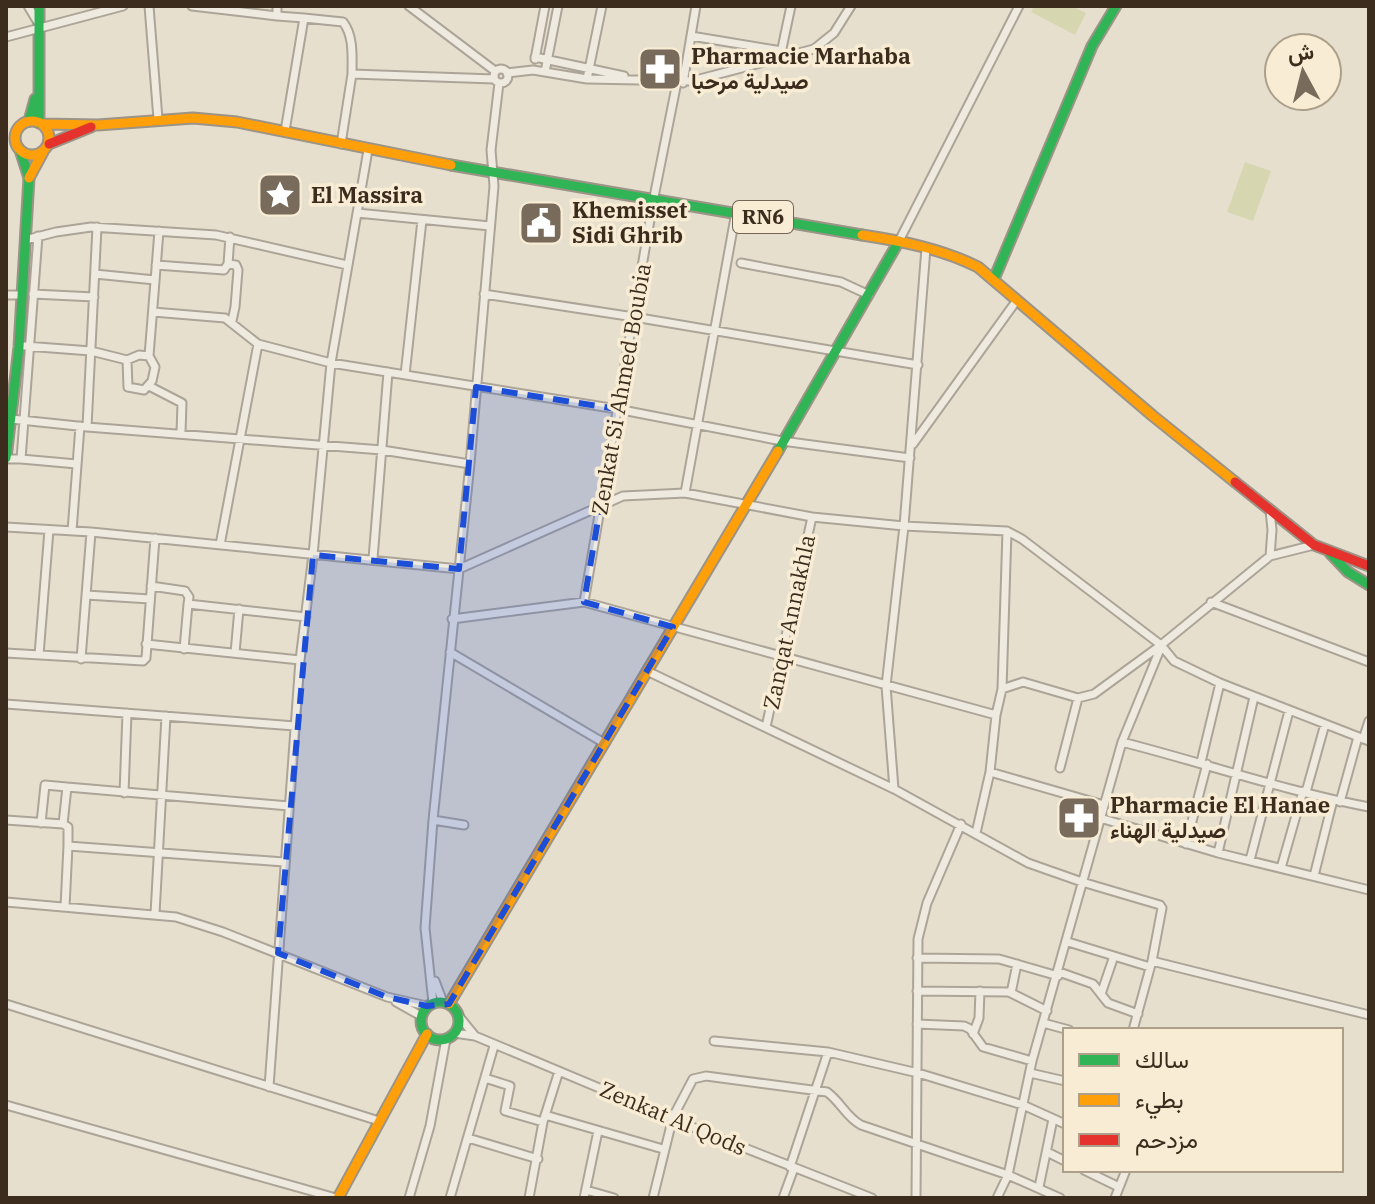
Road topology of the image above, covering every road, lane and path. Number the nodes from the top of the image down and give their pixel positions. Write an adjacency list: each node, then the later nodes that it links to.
1 (28, 6): 19 (street)
2 (39, 6): 19 (main road)
3 (123, 6): 19 (street)
4 (149, 6): 33 (street)
5 (192, 6): 16 (street)
6 (277, 6): 17 (street)
7 (409, 6): 29 (street)
8 (545, 6): 23 (street)
9 (558, 6): 24 (street)
10 (602, 6): 25 (street)
11 (696, 6): 20 (street, Zenkat Si Ahmed Boubia)
12 (791, 6): 22 (street)
13 (851, 6): 22 (street)
14 (1019, 6): 56 (street)
15 (1116, 6): 63 (main road)
16 (218, 8): 17 (street)
17 (277, 16): 18 (street)
18 (304, 18): 28 (street); 38 (street)
19 (37, 24): 21 (street); 34 (main road)
20 (691, 36): 22 (street); 32 (street, Zenkat Si Ahmed Boubia)
21 (6, 37)
22 (781, 55): 32 (street)
23 (535, 57): 24 (street); 26 (street)
24 (549, 59): 25 (street); 27 (street)
25 (589, 67): 30 (street); 31 (street)
26 (533, 70): 27 (street); 29 (street)
27 (545, 72): 31 (street)
28 (352, 74): 29 (street); 39 (street)
29 (496, 78): 44 (street)
30 (634, 78): 31 (street); 32 (street)
31 (587, 79)
32 (680, 82): 46 (street, Zenkat Si Ahmed Boubia)
33 (158, 119): 35 (main road, RN6); 38 (main road, RN6)
34 (37, 123): 35 (main road, RN6); 36 (main road); 41 (main road)
35 (98, 125): 41 (main road, RN6)
36 (19, 127): 37 (main road); 42 (main road)
37 (6, 129)
38 (285, 131): 39 (main road, RN6)
39 (341, 144): 43 (main road, RN6)
40 (6, 145): 42 (main road, RN6)
41 (46, 148): 42 (main road, RN6); 45 (main road)
42 (19, 149): 45 (main road)
43 (368, 150): 44 (main road, RN6); 48 (street)
44 (494, 172): 46 (main road, RN6); 50 (street)
45 (29, 178): 55 (main road)
46 (654, 197): 47 (main road, RN6); 73 (street, Zenkat Si Ahmed Boubia)
47 (736, 212): 56 (main road, RN6); 75 (street)
48 (357, 213): 49 (street); 61 (street)
49 (422, 220): 50 (street); 85 (street)
50 (490, 226): 66 (street)
51 (97, 227): 52 (street); 53 (street); 62 (street)
52 (159, 231): 54 (street); 60 (street)
53 (38, 236): 55 (street); 65 (street)
54 (230, 237): 59 (street); 61 (street)
55 (25, 240): 68 (main road)
56 (899, 241): 57 (main road, RN6); 69 (main road)
57 (926, 248): 63 (main road, RN6); 83 (street)
58 (741, 263): 69 (street)
59 (228, 264): 60 (street); 74 (street)
60 (156, 265): 64 (street)
61 (347, 265): 82 (street)
62 (95, 274): 64 (street); 70 (street)
63 (994, 279): 71 (main road, RN6)
64 (155, 280): 72 (street)
65 (33, 294): 70 (street); 77 (street)
66 (484, 294): 73 (street); 87 (street)
67 (6, 295): 68 (street)
68 (21, 295): 77 (main road)
69 (869, 295): 79 (main road)
70 (94, 297): 78 (street)
71 (1017, 300): 97 (street); 107 (main road, RN6)
72 (153, 312): 74 (street); 80 (street)
73 (634, 317): 75 (street); 88 (street, Zenkat Si Ahmed Boubia)
74 (232, 321): 76 (street)
75 (713, 332): 79 (street); 91 (street)
76 (258, 344): 82 (street); 94 (street)
77 (24, 346): 78 (street); 89 (main road); 90 (street)
78 (91, 351): 81 (street); 92 (street)
79 (835, 352): 83 (street); 95 (main road)
80 (149, 356): 81 (street); 86 (street)
81 (127, 360): 86 (street)
82 (331, 363): 84 (street); 96 (street)
83 (918, 365): 97 (street)
84 (388, 372): 85 (street); 98 (street)
85 (405, 375): 87 (street)
86 (149, 386): 93 (street)
87 (476, 387): 88 (street); 103 (street)
88 (617, 409): 91 (street); 106 (street, Zenkat Si Ahmed Boubia)
89 (11, 419): 90 (street); 99 (main road)
90 (23, 421): 92 (street); 101 (street)
91 (698, 424): 95 (street); 104 (street)
92 (84, 427): 93 (street); 102 (street)
93 (181, 433): 94 (street)
94 (239, 439): 96 (street); 116 (street)
95 (782, 441): 100 (street); 105 (main road)
96 (323, 445): 98 (street); 119 (street)
97 (911, 447): 100 (street)
98 (382, 450): 103 (street); 121 (street)
99 (6, 458): 101 (street)
100 (910, 458): 109 (street)
101 (21, 459): 102 (street)
102 (77, 464): 112 (street)
103 (470, 464): 123 (street)
104 (685, 493): 105 (street); 106 (street)
105 (748, 503): 108 (street); 134 (main road)
106 (601, 506): 123 (street); 128 (street, Zenkat Si Ahmed Boubia)
107 (1270, 509): 117 (main road, RN6); 120 (street)
108 (812, 517): 109 (street); 142 (street, Zanqat Annakhla)
109 (904, 526): 113 (street); 148 (street)
110 (6, 527): 111 (street)
111 (49, 530): 112 (street); 141 (street)
112 (72, 531): 114 (street)
113 (1007, 531): 136 (street); 149 (street)
114 (91, 532): 115 (street); 126 (street)
115 (155, 538): 116 (street); 125 (street)
116 (220, 545): 119 (street)
117 (1314, 545): 118 (main road, RN6); 120 (street)
118 (1329, 552): 122 (main road, RN6); 124 (main road, RN6)
119 (313, 555): 121 (street); 132 (street)
120 (1270, 556): 129 (street)
121 (373, 559): 123 (street)
122 (1369, 566)
123 (459, 569): 133 (street)
124 (1369, 585)
125 (151, 586): 127 (street); 130 (street)
126 (86, 595): 127 (street); 143 (street)
127 (150, 599): 135 (street)
128 (584, 602): 133 (street); 134 (street)
129 (1211, 602): 136 (street); 145 (street)
130 (188, 604): 131 (street); 137 (street)
131 (239, 609): 132 (street); 140 (street)
132 (306, 617): 144 (street)
133 (452, 619): 138 (street)
134 (673, 627): 142 (street); 146 (main road)
135 (146, 644): 137 (street); 143 (street)
136 (1161, 645): 147 (street); 151 (street); 162 (street)
137 (184, 649): 140 (street)
138 (450, 652): 163 (street); 180 (street)
139 (6, 653): 141 (street)
140 (235, 653): 144 (street)
141 (39, 655): 143 (street)
142 (783, 658): 148 (street); 160 (street, Zanqat Annakhla)
143 (81, 659)
144 (300, 660): 159 (street)
145 (1369, 662)
146 (647, 671): 160 (street); 163 (main road)
147 (1220, 683): 150 (street); 164 (street)
148 (886, 686): 155 (street); 170 (street)
149 (1002, 689): 151 (street); 155 (street)
150 (1254, 697): 153 (street); 167 (street)
151 (1078, 698): 165 (street)
152 (6, 704): 154 (street)
153 (1289, 711): 158 (street); 168 (street)
154 (127, 713): 156 (street); 172 (street)
155 (996, 715): 166 (street)
156 (166, 716): 159 (street); 173 (street)
157 (1369, 721): 161 (street)
158 (1325, 724): 161 (street); 171 (street)
159 (295, 726): 176 (street)
160 (766, 727): 170 (street)
161 (1363, 739): 174 (street)
162 (1122, 742): 164 (street); 175 (street)
163 (604, 743): 212 (main road)
164 (1204, 763): 167 (street); 186 (street)
165 (1060, 768)
166 (990, 772): 175 (street); 185 (street)
167 (1236, 774): 168 (street); 189 (street)
168 (1270, 784): 171 (street); 190 (street)
169 (67, 787): 172 (street); 181 (street); 182 (street)
170 (894, 789): 183 (street)
171 (1304, 792): 174 (street); 192 (street)
172 (124, 793): 173 (street)
173 (161, 796): 176 (street); 188 (street)
174 (1336, 801): 177 (street); 193 (street)
175 (1104, 805): 178 (street)
176 (289, 806): 191 (street)
177 (1369, 807)
178 (1100, 818): 186 (street); 194 (street)
179 (6, 820): 181 (street)
180 (433, 820): 184 (street); 212 (street)
181 (41, 823): 182 (street)
182 (63, 824): 187 (street)
183 (961, 824): 185 (street); 202 (street)
184 (464, 825)
185 (976, 833): 194 (street)
186 (1186, 844): 189 (street)
187 (68, 846): 188 (street); 197 (street)
188 (157, 851): 191 (street); 198 (street)
189 (1218, 853): 190 (street)
190 (1250, 860): 192 (street)
191 (284, 862): 200 (street)
192 (1281, 868): 193 (street)
193 (1314, 876): 195 (street)
194 (1082, 882): 199 (street); 204 (street)
195 (1369, 890)
196 (6, 902): 197 (street)
197 (65, 907): 198 (street)
198 (155, 914): 200 (street)
199 (1068, 942): 201 (street); 205 (street)
200 (278, 953): 210 (street); 234 (street)
201 (1114, 956): 204 (street); 209 (street)
202 (917, 958): 203 (street); 206 (street)
203 (1017, 964): 205 (street); 208 (street)
204 (1151, 964): 214 (street); 215 (street)
205 (1059, 974): 209 (street); 213 (street)
206 (917, 991): 207 (street); 218 (street)
207 (980, 991): 208 (street); 221 (street)
208 (1011, 993): 213 (street)
209 (1101, 994): 214 (street)
210 (387, 997): 212 (street); 216 (street)
211 (6, 1004): 234 (street)
212 (444, 1007): 216 (main road); 223 (main road); 224 (street)
213 (1047, 1011): 217 (street)
214 (1138, 1014): 220 (street)
215 (1369, 1015)
216 (421, 1016): 222 (main road)
217 (1043, 1023): 219 (street); 228 (street)
218 (917, 1024): 221 (street); 230 (street)
219 (1063, 1028)
220 (1134, 1028)
221 (973, 1034): 228 (street)
222 (430, 1036): 223 (main road); 241 (main road)
223 (450, 1036): 224 (street); 258 (street)
224 (475, 1036): 226 (street, Zenkat Al Qods)
225 (714, 1041): 227 (street)
226 (494, 1046): 229 (street, Zenkat Al Qods); 232 (street)
227 (828, 1052): 230 (street); 235 (street)
228 (1032, 1061): 231 (street)
229 (559, 1071): 238 (street, Zenkat Al Qods); 239 (street)
230 (918, 1073): 237 (street); 245 (street)
231 (1030, 1073): 233 (street); 237 (street)
232 (485, 1078): 239 (street); 244 (street)
233 (1063, 1081)
234 (269, 1087): 241 (street)
235 (816, 1090): 238 (street); 245 (street); 250 (street)
236 (6, 1105): 257 (street)
237 (1023, 1105): 240 (street); 253 (street)
238 (673, 1117): 246 (street); 250 (street, Zenkat Al Qods)
239 (544, 1119): 243 (street); 248 (street)
240 (1053, 1119): 242 (street); 247 (street)
241 (379, 1121): 257 (main road)
242 (1063, 1123)
243 (598, 1131): 246 (street); 256 (street)
244 (468, 1138): 248 (street); 259 (street)
245 (917, 1144): 253 (street); 265 (street)
246 (663, 1149): 262 (street)
247 (1047, 1152): 249 (street); 254 (street)
248 (538, 1159): 260 (street)
249 (1063, 1160)
250 (792, 1167): 263 (street); 264 (street, Zenkat Al Qods)
251 (1088, 1172): 255 (street)
252 (1125, 1172): 255 (street)
253 (1008, 1175): 254 (street); 266 (street)
254 (1039, 1187): 267 (street)
255 (1119, 1187): 268 (street)
256 (585, 1194): 261 (street)
257 (337, 1198)
258 (409, 1198)
259 (450, 1198)
260 (529, 1198)
261 (614, 1198)
262 (653, 1198)
263 (783, 1198)
264 (872, 1198)
265 (916, 1198)
266 (997, 1198)
267 (1060, 1198)
268 (1115, 1198)

